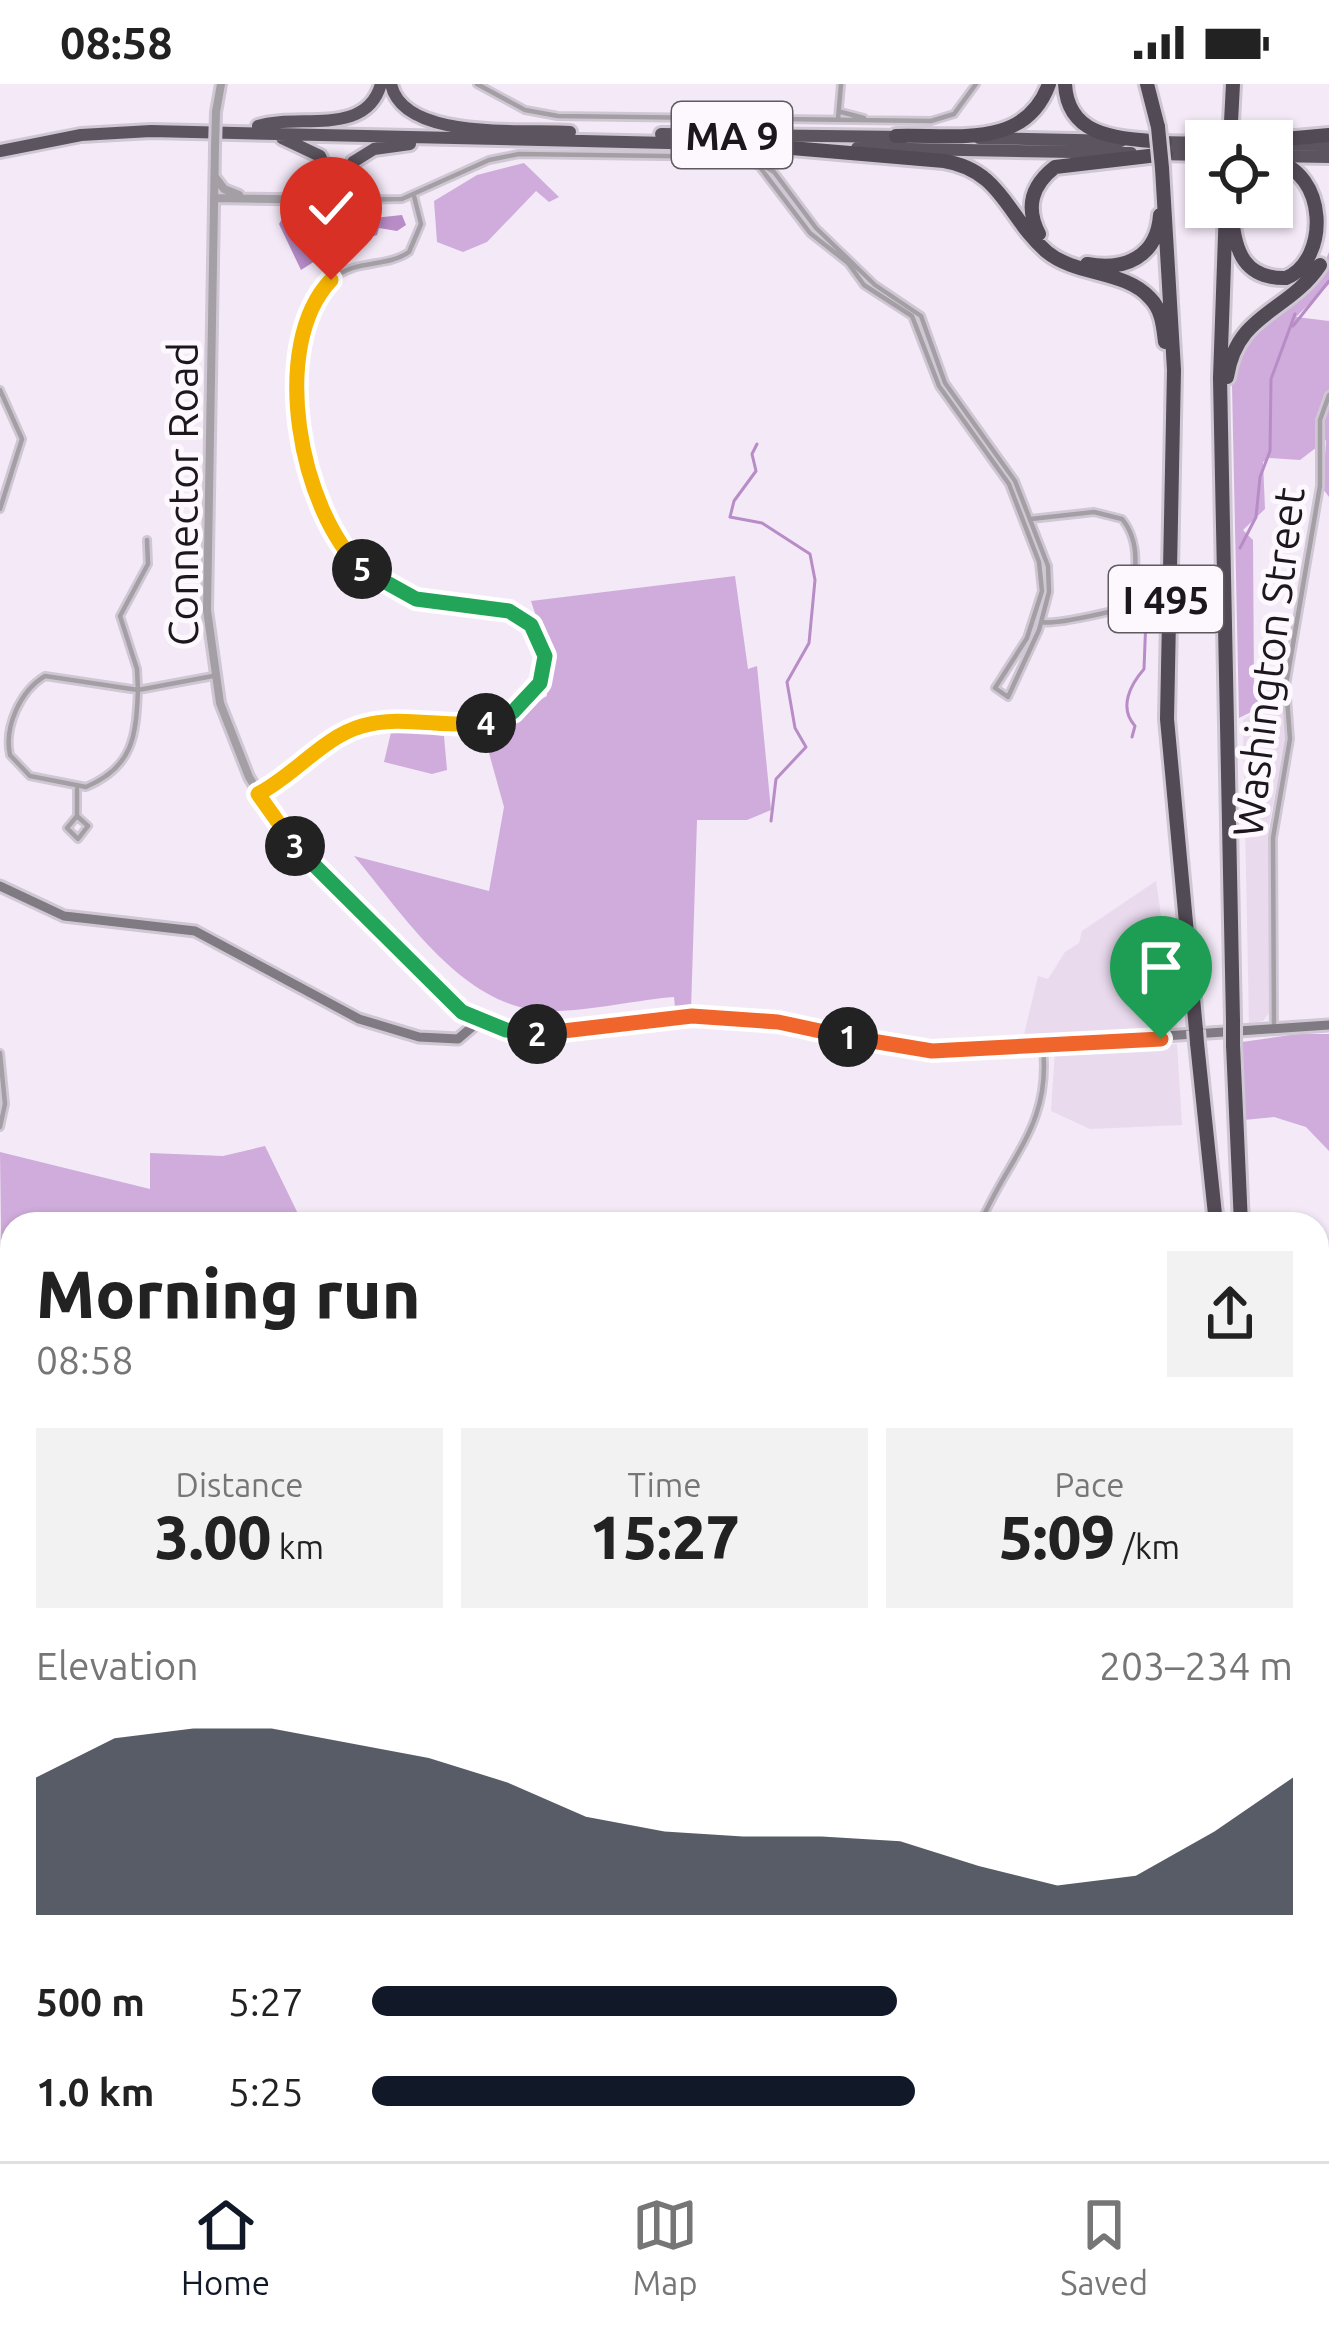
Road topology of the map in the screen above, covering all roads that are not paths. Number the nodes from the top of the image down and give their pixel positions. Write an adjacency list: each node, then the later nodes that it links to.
1 (221, 84): 34 (street, Connector Road, bridge)
2 (395, 84): 16 (highway)
3 (477, 84): 14 (street)
4 (841, 84): 11 (street)
5 (976, 84): 12 (street)
6 (1049, 84): 18 (highway)
7 (1065, 84): 26 (highway)
8 (1151, 84): 26 (highway, I 495, bridge)
9 (1235, 84): 13 (highway)
10 (378, 89): 15 (highway)
11 (841, 112): 12 (street); 14 (street)
12 (868, 119): 14 (street)
13 (1231, 120)
14 (836, 121)
15 (252, 129): 16 (highway, MA 9); 20 (highway, MA 9); 23 (highway, MA 9); 33 (highway)
16 (589, 133): 18 (highway, MA 9)
17 (1329, 135): 19 (highway)
18 (896, 136): 26 (highway, MA 9)
19 (1293, 138)
20 (514, 139): 25 (highway, MA 9); 30 (highway)
21 (1293, 145): 22 (highway)
22 (1329, 146)
23 (0, 148)
24 (1185, 149): 26 (highway, MA 9)
25 (740, 151): 26 (highway, MA 9); 32 (street); 35 (street); 46 (highway)
26 (1165, 155): 26 (highway); 27 (highway, MA 9); 46 (highway, I 495)
27 (1185, 155)
28 (1329, 157): 29 (highway)
29 (1293, 158)
30 (350, 166): 39 (highway); 40 (highway)
31 (1293, 168): 42 (highway)
32 (766, 169): 49 (street); 51 (street)
33 (332, 174): 38 (highway); 39 (highway)
34 (214, 177): 36 (street, Connector Road); 37 (street)
35 (414, 196): 40 (street); 55 (street)
36 (214, 198): 37 (street); 52 (street, Connector Road)
37 (258, 198): 38 (street)
38 (312, 200): 39 (street)
39 (340, 200): 40 (street)
40 (374, 200)
41 (1228, 228): 47 (highway, I 495)
42 (1233, 228)
43 (1329, 243): 47 (highway)
44 (0, 390): 48 (street)
45 (1329, 394): 58 (street, Washington Street)
46 (1174, 418): 67 (highway, I 495)
47 (1221, 454): 68 (highway, I 495, bridge)
48 (0, 509)
49 (1031, 519): 51 (street); 51 (street)
50 (147, 540): 53 (street)
51 (1038, 621): 51 (street)
52 (213, 676): 53 (street); 55 (street, Connector Road)
53 (138, 690): 54 (street); 54 (street)
54 (77, 789): 56 (street)
55 (258, 794): 59 (street, Connector Road)
56 (77, 816)
57 (0, 886): 59 (main road)
58 (1278, 1010): 61 (street); 62 (street, Washington Street)
59 (478, 1021): 63 (main road)
60 (1329, 1025): 61 (main road)
61 (1298, 1027): 62 (main road)
62 (1274, 1029): 63 (main road)
63 (1043, 1046): 66 (street)
64 (0, 1053): 65 (street)
65 (0, 1127)
66 (986, 1212)
67 (1215, 1212)
68 (1240, 1212)
69 (1329, 1891): 70 (highway)
70 (1329, 1901)

